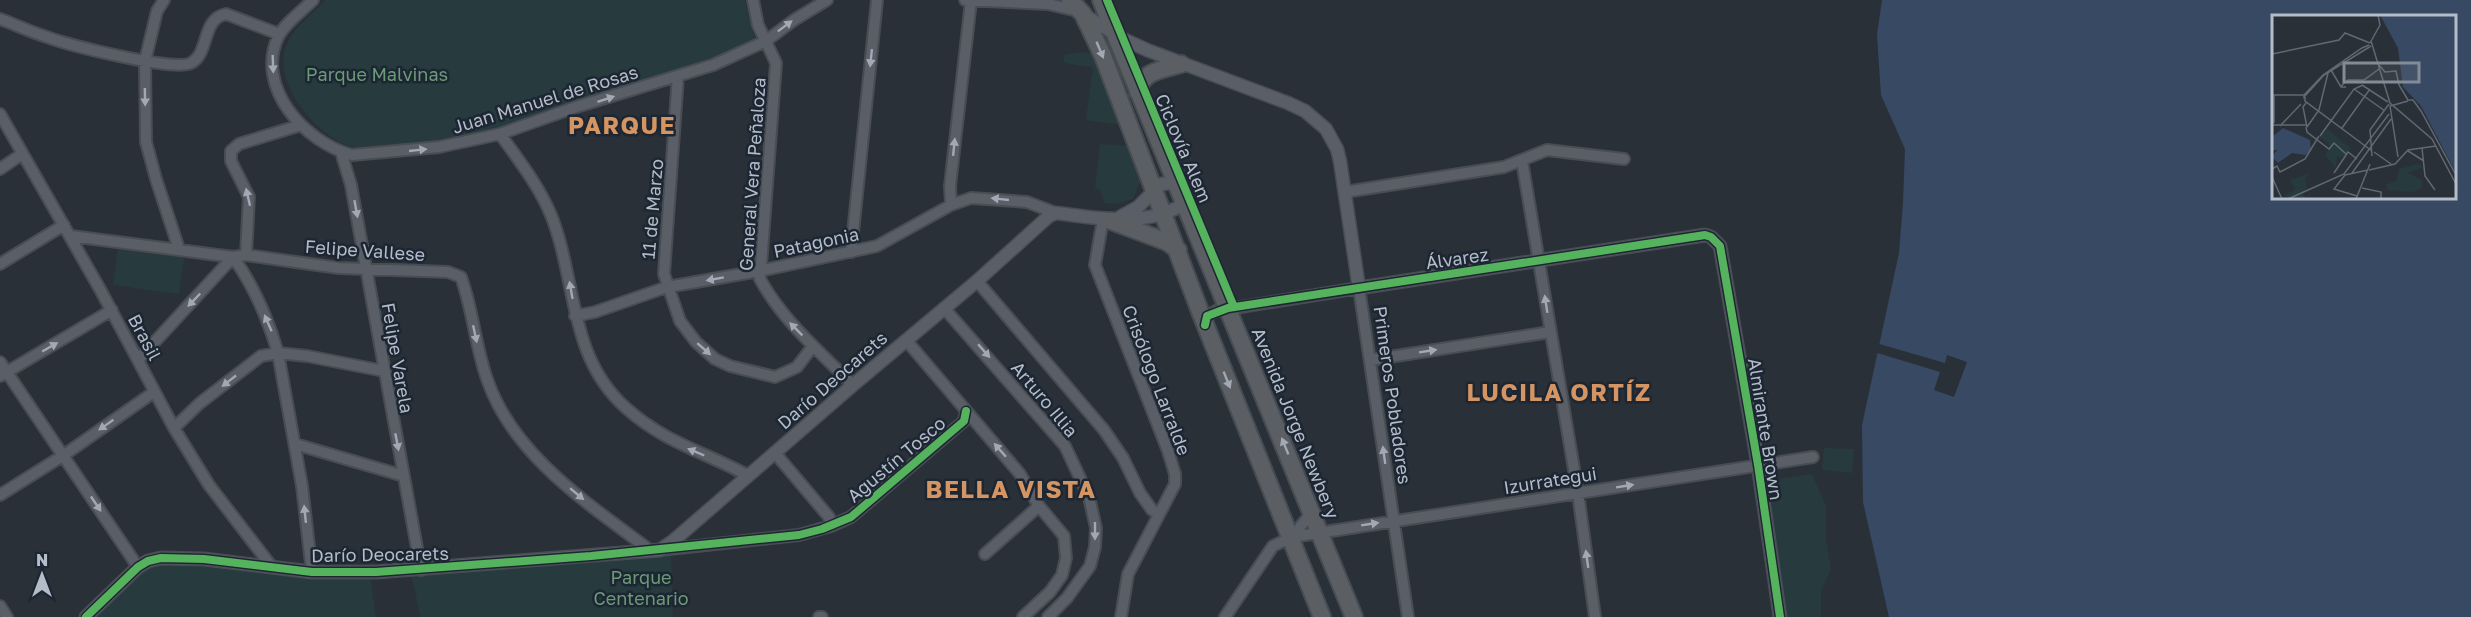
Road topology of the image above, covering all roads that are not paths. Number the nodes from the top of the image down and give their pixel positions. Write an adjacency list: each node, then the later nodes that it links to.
1 (164, 0): 16 (street)
2 (313, 0): 13 (street)
3 (753, 0): 15 (street, General Vera Peñaloza)
4 (827, 0): 15 (street, Juan Manuel de Rosas, one-way to 4)
5 (877, 0): 40 (street, one-way to 40)
6 (965, 0): 9 (street)
7 (1071, 0): 11 (highway)
8 (1101, 0): 14 (highway, Avenida Jorge Newbery)
9 (971, 1): 10 (street); 31 (street, one-way to 9)
10 (1030, 2): 11 (street)
11 (1083, 14): 14 (street, Primeros Pobladores); 30 (highway, one-way to 30)
12 (0, 19): 16 (street)
13 (279, 34): 16 (street); 21 (street, one-way to 21)
14 (1116, 34): 17 (street, Primeros Pobladores); 19 (highway, Avenida Jorge Newbery)
15 (766, 41): 18 (street, Juan Manuel de Rosas); 46 (street, General Vera Peñaloza)
16 (145, 61): 38 (street, one-way to 38)
17 (1181, 64): 19 (highway); 29 (street, Primeros Pobladores)
18 (678, 76): 22 (street, Juan Manuel de Rosas, one-way to 18); 48 (street, 11 de Marzo)
19 (1138, 92): 28 (highway, Avenida Jorge Newbery)
20 (0, 114): 24 (street, Brasil)
21 (301, 125): 23 (street); 41 (street, one-way to 21)
22 (500, 134): 23 (street, Juan Manuel de Rosas, one-way to 22); 53 (street, one-way to 22)
23 (341, 152): 45 (street, Felipe Varela, one-way to 45)
24 (22, 154): 27 (street); 35 (street, Brasil)
25 (1624, 159): 26 (street)
26 (1522, 161): 29 (street); 43 (street)
27 (0, 169)
28 (1179, 188): 30 (street); 33 (street); 51 (highway, Avenida Jorge Newbery)
29 (1345, 192): 49 (street, Primeros Pobladores)
30 (1150, 195): 33 (highway); 34 (street)
31 (951, 206): 32 (street, Patagonia, one-way to 31); 40 (street, Patagonia)
32 (1056, 213): 34 (street); 47 (street, Darío Deocarets)
33 (1164, 213): 34 (street); 39 (highway)
34 (1107, 220): 39 (highway); 79 (street, Crisólogo Larralde)
35 (64, 225): 36 (street, Brasil); 44 (street)
36 (71, 236): 38 (street, Felipe Vallese); 52 (street, Brasil)
37 (1720, 246): 43 (street, Álvarez); 72 (street, Almirante Brown)
38 (179, 249): 42 (street, Felipe Vallese)
39 (1178, 250): 54 (highway)
40 (851, 252): 46 (street, Patagonia)
41 (246, 255): 42 (street, Felipe Vallese); 45 (street, Felipe Vallese)
42 (233, 257): 58 (street, one-way to 42); 59 (street, one-way to 59)
43 (1539, 261): 49 (street, Álvarez); 55 (street, one-way to 43)
44 (0, 264)
45 (366, 267): 62 (street, Felipe Varela); 84 (street, Felipe Vallese, one-way to 84)
46 (759, 271): 48 (street, Patagonia, one-way to 48); 57 (street, General Vera Peñaloza, one-way to 46)
47 (977, 281): 50 (street, Darío Deocarets); 79 (street)
48 (667, 287): 53 (street, Patagonia); 57 (street, 11 de Marzo, one-way to 57)
49 (1359, 288): 51 (street, Álvarez); 60 (street, Primeros Pobladores)
50 (944, 308): 56 (street, Darío Deocarets); 94 (street, Arturo Illia, one-way to 94)
51 (1228, 308): 54 (street, Álvarez); 77 (highway, Avenida Jorge Newbery, one-way to 51)
52 (112, 310): 59 (street, Brasil); 63 (street, one-way to 52)
53 (575, 316): 74 (street, one-way to 53)
54 (1205, 325): 83 (highway, one-way to 83)
55 (1550, 332): 60 (street, one-way to 55); 75 (street)
56 (906, 340): 64 (street, Darío Deocarets); 66 (street)
57 (813, 346): 64 (street, General Vera Peñaloza)
58 (278, 353): 62 (street); 67 (street, one-way to 67); 68 (street)
59 (139, 359): 65 (street, Brasil)
60 (1370, 360): 80 (street, Primeros Pobladores, one-way to 60)
61 (0, 362): 63 (street)
62 (384, 370): 73 (street, Felipe Varela, one-way to 73)
63 (3, 374): 70 (street)
64 (853, 385): 69 (street, Darío Deocarets)
65 (154, 392): 67 (street, Brasil); 70 (street, one-way to 70)
66 (966, 411): 78 (street, one-way to 66); 81 (street, Agustín Tosco)
67 (174, 428): 87 (street, Brasil)
68 (295, 444): 73 (street); 89 (street, one-way to 68)
69 (776, 453): 74 (street, Darío Deocarets); 81 (street)
70 (64, 455): 76 (street); 86 (street, one-way to 86)
71 (1813, 457): 72 (street, Izurrategui)
72 (1758, 465): 75 (street, Izurrategui, one-way to 72); 101 (street, Almirante Brown)
73 (404, 476): 88 (street, Felipe Varela)
74 (749, 476): 84 (street, Darío Deocarets)
75 (1578, 493): 80 (street, Izurrategui); 100 (street, one-way to 75)
76 (0, 495)
77 (1307, 500): 82 (highway, Avenida Jorge Newbery); 83 (street, Izurrategui)
78 (1039, 506): 85 (street); 93 (street)
79 (1158, 514): 95 (street, Crisólogo Larralde)
80 (1394, 521): 82 (street, Izurrategui, one-way to 80); 99 (street, Primeros Pobladores)
81 (831, 526): 84 (street, Agustín Tosco)
82 (1320, 533): 83 (street, Izurrategui); 98 (highway, Avenida Jorge Newbery)
83 (1292, 537): 96 (street, Izurrategui); 97 (highway)
84 (655, 550): 88 (street, Darío Deocarets)
85 (984, 554)
86 (138, 567): 87 (street, Darío Deocarets); 92 (street, Darío Deocarets)
87 (272, 567): 89 (street, Darío Deocarets)
88 (421, 570): 89 (street, Darío Deocarets)
89 (312, 572)
90 (0, 606): 91 (street)
91 (7, 617)
92 (86, 617)
93 (1023, 617)
94 (1048, 617)
95 (1120, 617)
96 (1226, 617)
97 (1322, 617)
98 (1354, 617)
99 (1408, 617)
100 (1595, 617)
101 (1780, 617)

